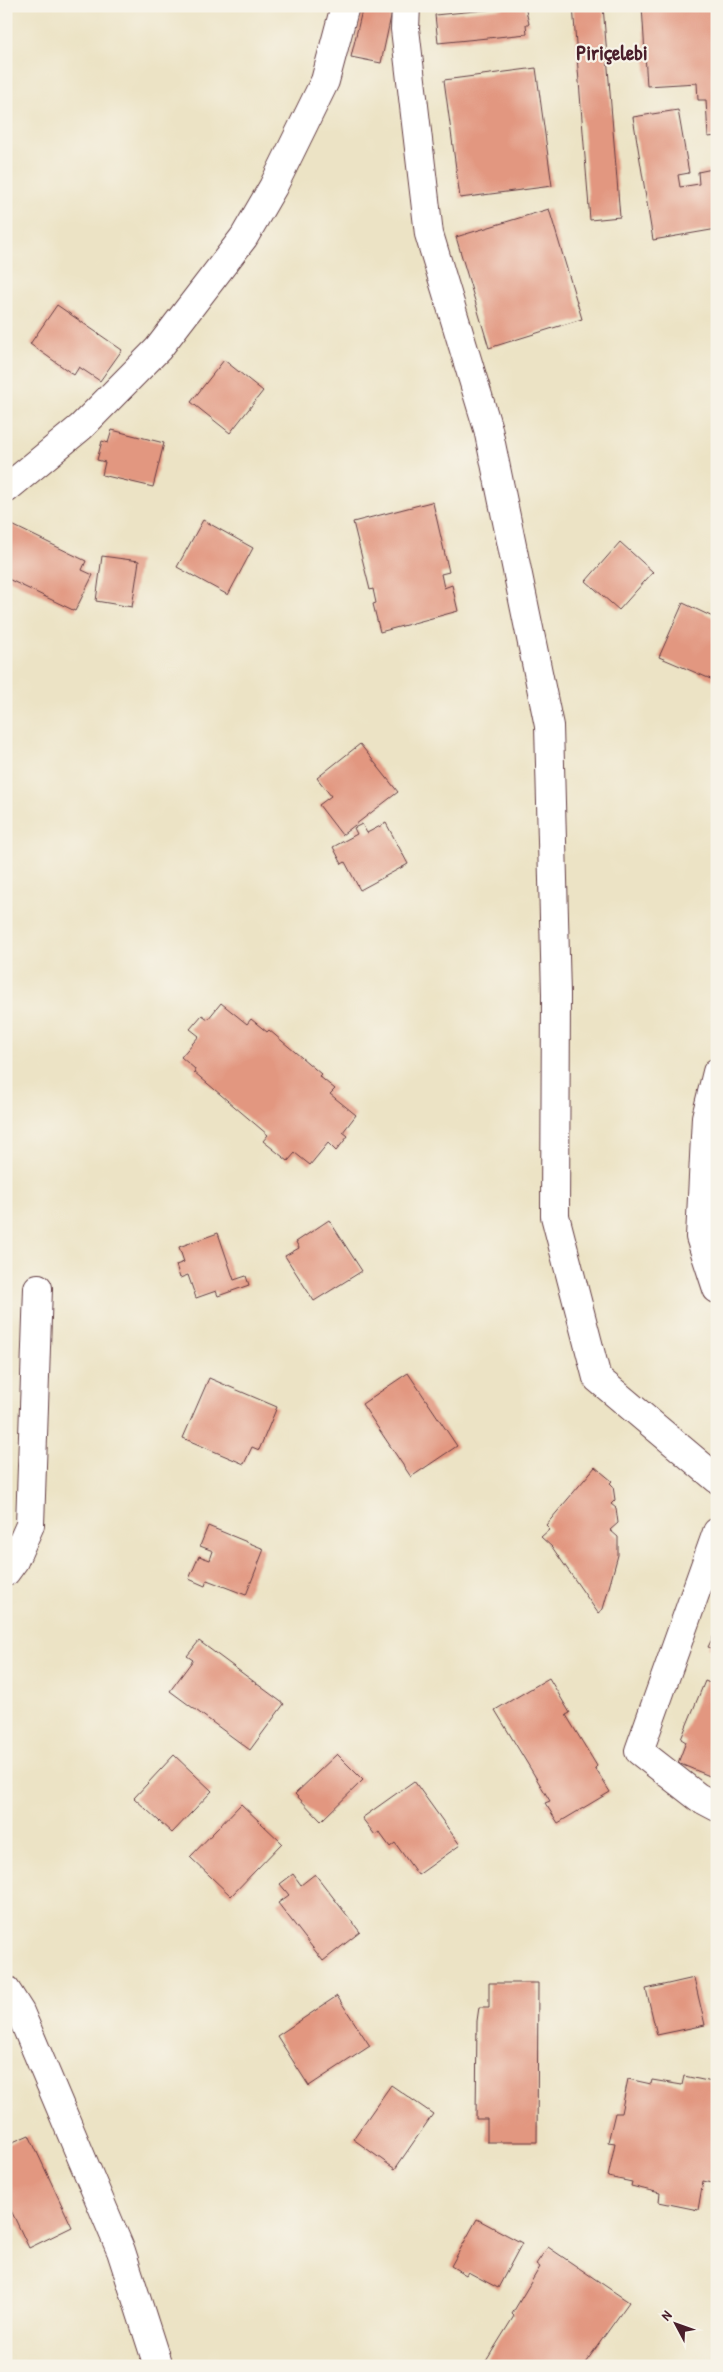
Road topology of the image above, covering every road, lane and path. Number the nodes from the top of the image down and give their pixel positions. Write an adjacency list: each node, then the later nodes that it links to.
1 (345, 6): 3 (street)
2 (406, 6): 7 (street)
3 (6, 489)
4 (717, 1072): 6 (street)
5 (38, 1288): 9 (street)
6 (717, 1289)
7 (717, 1479)
8 (717, 1532): 10 (street)
9 (6, 1572)
10 (717, 1807)
11 (6, 1990): 12 (street)
12 (158, 2366)

